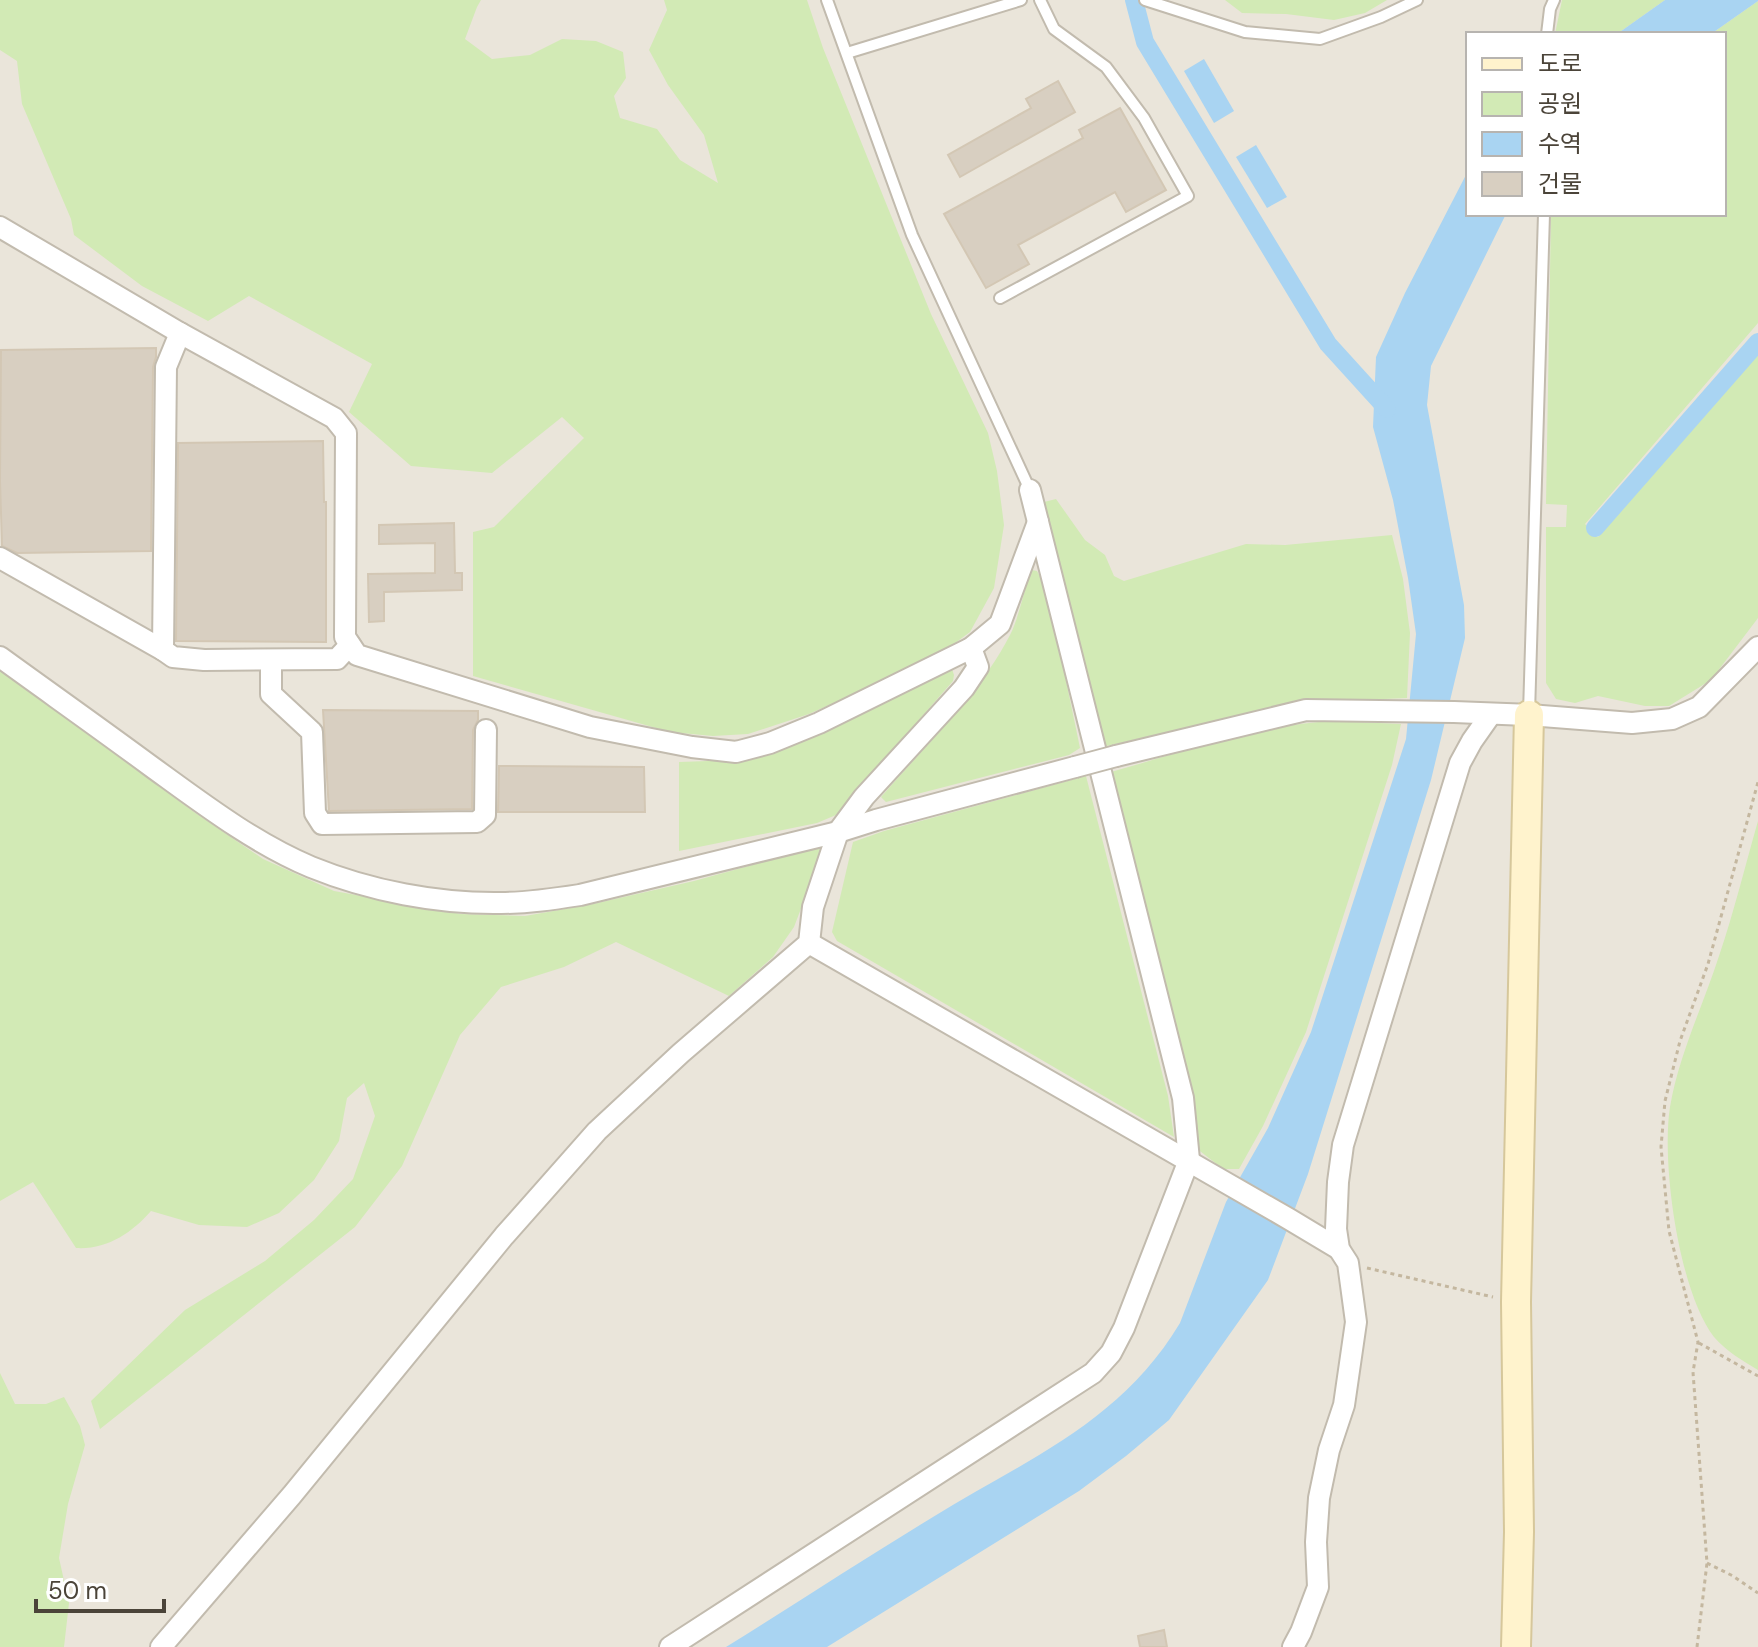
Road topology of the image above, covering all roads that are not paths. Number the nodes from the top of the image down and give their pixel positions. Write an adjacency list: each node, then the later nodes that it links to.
1 (827, 0): 8 (lane)
2 (1021, 0): 8 (lane)
3 (1040, 0): 11 (lane)
4 (1145, 0): 5 (lane)
5 (1417, 0)
6 (1554, 0): 7 (lane)
7 (1547, 32)
8 (847, 53): 13 (lane)
9 (1544, 216): 23 (lane)
10 (0, 227): 12 (street)
11 (1000, 298)
12 (180, 333): 16 (street); 19 (street)
13 (1030, 490): 14 (street)
14 (1038, 522): 18 (street); 27 (street)
15 (0, 558): 19 (street)
16 (350, 645): 18 (street); 21 (street)
17 (1758, 647): 23 (street)
18 (971, 648): 25 (street)
19 (163, 650): 21 (street)
20 (0, 657): 25 (street)
21 (271, 660): 24 (street)
22 (1491, 714): 23 (street); 25 (street, bridge); 28 (street)
23 (1529, 715): 32 (street)
24 (486, 730)
25 (838, 832): 26 (street)
26 (809, 943): 27 (street); 29 (street)
27 (1189, 1160): 28 (street); 30 (street)
28 (1344, 1256): 31 (street)
29 (161, 1647)
30 (670, 1647)
31 (1293, 1647)
32 (1516, 1647)

